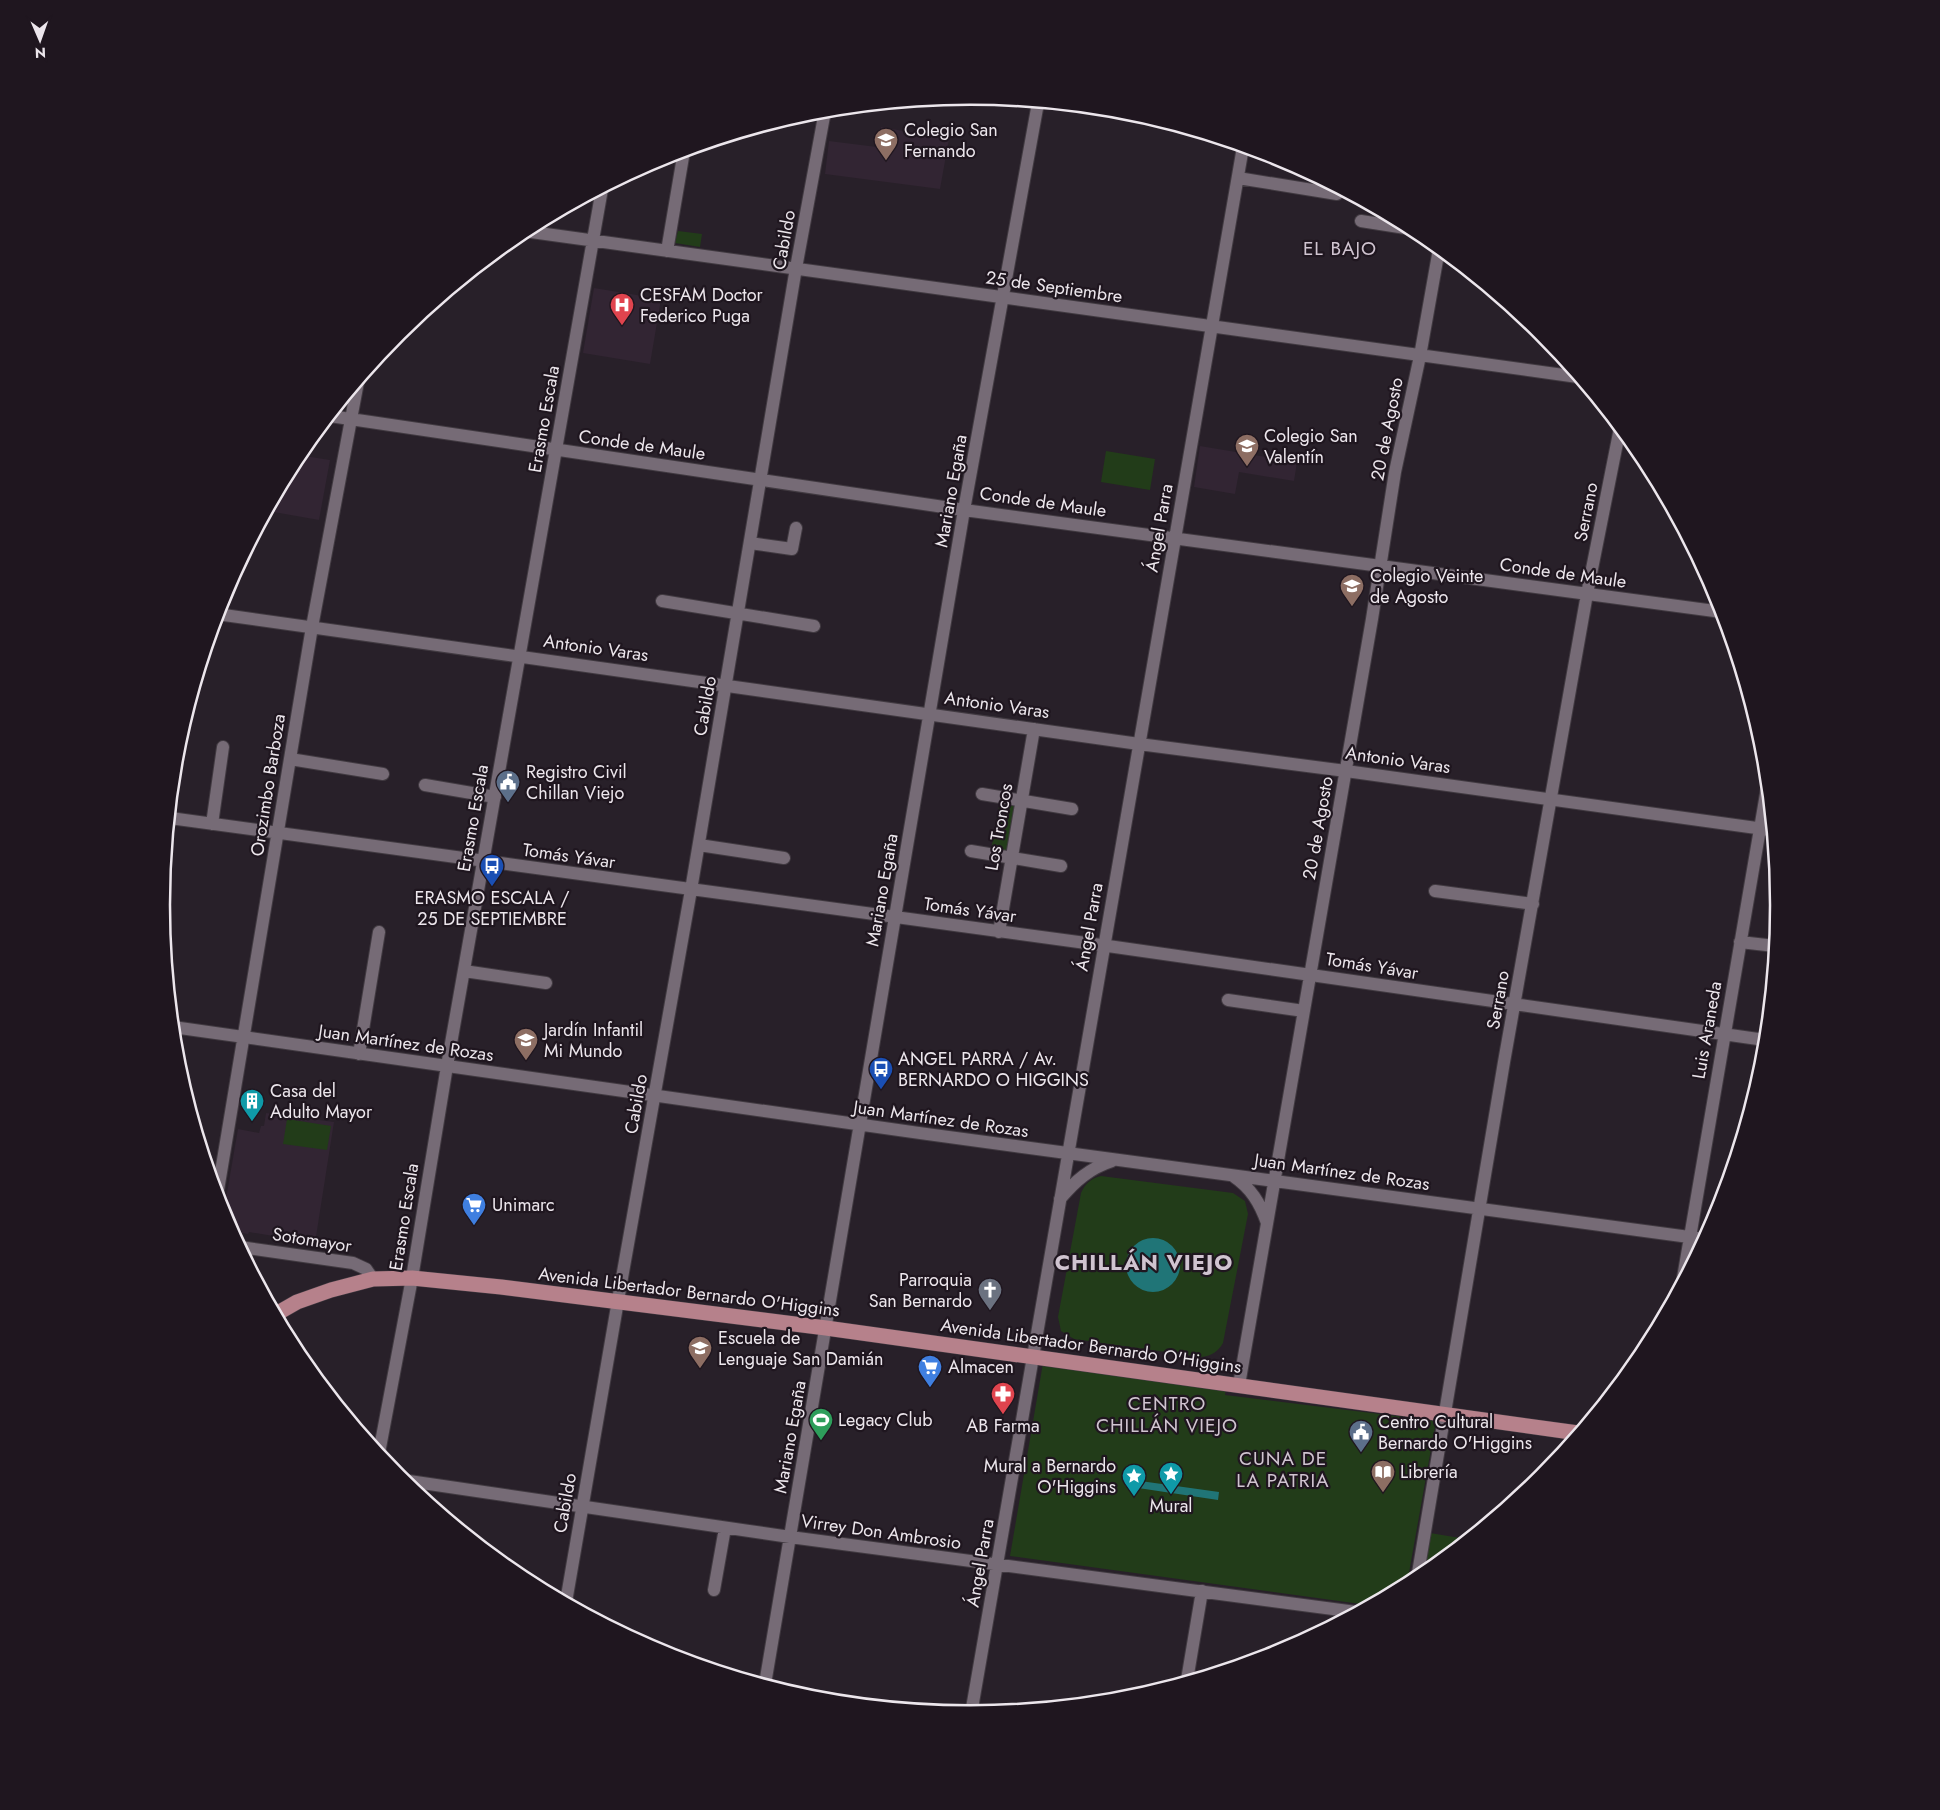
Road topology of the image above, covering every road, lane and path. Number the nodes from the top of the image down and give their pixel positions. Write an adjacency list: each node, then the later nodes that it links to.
1 (1037, 108): 15 (street, Mariano Egaña)
2 (823, 119): 14 (street, Cabildo)
3 (1242, 153): 5 (street, Ángel Parra)
4 (683, 159): 12 (street)
5 (1238, 178): 6 (street); 16 (street, Ángel Parra)
6 (1335, 194)
7 (601, 196): 11 (street, Erasmo Escala)
8 (1361, 221): 9 (street)
9 (1392, 226)
10 (537, 233): 11 (street, 25 de Septiembre)
11 (593, 240): 12 (street, 25 de Septiembre); 23 (street, Erasmo Escala)
12 (667, 250): 14 (street, 25 de Septiembre)
13 (1438, 257): 17 (street, 20 de Agosto)
14 (796, 268): 15 (street, 25 de Septiembre); 24 (street, Cabildo)
15 (1004, 297): 16 (street, 25 de Septiembre); 25 (street, Mariano Egaña)
16 (1212, 326): 17 (street, 25 de Septiembre); 27 (street, Ángel Parra)
17 (1420, 356): 18 (street, 25 de Septiembre); 29 (street, 20 de Agosto)
18 (1569, 376)
19 (356, 393): 21 (street, Orozimbo Barboza)
20 (336, 417): 21 (street, Conde de Maule)
21 (351, 420): 23 (street, Conde de Maule); 36 (street, Orozimbo Barboza)
22 (1618, 437): 30 (street, Serrano)
23 (556, 450): 24 (street, Conde de Maule); 37 (street, Erasmo Escala)
24 (760, 481): 25 (street, Conde de Maule); 28 (street, Cabildo)
25 (964, 510): 27 (street, Conde de Maule); 39 (street, Mariano Egaña)
26 (796, 528): 28 (street)
27 (1175, 538): 29 (street, Conde de Maule); 41 (street, Ángel Parra)
28 (750, 543): 33 (street, Cabildo)
29 (1380, 566): 30 (street, Conde de Maule); 44 (street, 20 de Agosto)
30 (1588, 594): 32 (street, Conde de Maule); 50 (street, Serrano)
31 (662, 601): 33 (street)
32 (1714, 611)
33 (738, 613): 35 (street); 38 (street, Cabildo)
34 (225, 615): 36 (street, Antonio Varas)
35 (814, 626)
36 (312, 627): 37 (street, Antonio Varas); 43 (street, Orozimbo Barboza)
37 (520, 655): 38 (street, Antonio Varas); 48 (street, Erasmo Escala)
38 (726, 684): 39 (street, Antonio Varas); 56 (street, Cabildo)
39 (930, 713): 40 (street, Antonio Varas); 65 (street, Mariano Egaña)
40 (1034, 729): 41 (street, Antonio Varas); 49 (street, Los Troncos)
41 (1139, 744): 44 (street, Antonio Varas); 70 (street, Ángel Parra)
42 (223, 747): 53 (street)
43 (290, 759): 45 (street); 55 (street, Orozimbo Barboza)
44 (1346, 771): 50 (street, Antonio Varas); 72 (street, 20 de Agosto)
45 (383, 774)
46 (425, 786): 48 (street)
47 (982, 794): 49 (street)
48 (494, 797): 60 (street, Erasmo Escala)
49 (1022, 800): 51 (street); 59 (street, Los Troncos)
50 (1551, 800): 54 (street, Antonio Varas); 64 (street, Serrano)
51 (1072, 809)
52 (175, 819): 53 (street, Tomás Yávar)
53 (212, 824): 55 (street, Tomás Yávar)
54 (1766, 830): 68 (street, Luis Araneda)
55 (278, 834): 60 (street, Tomás Yávar); 79 (street, Orozimbo Barboza)
56 (699, 845): 58 (street); 62 (street, Cabildo)
57 (971, 851): 59 (street)
58 (784, 858)
59 (1012, 858): 61 (street); 67 (street, Los Troncos)
60 (483, 862): 62 (street, Tomás Yávar); 71 (street, Erasmo Escala)
61 (1061, 866)
62 (692, 890): 65 (street, Tomás Yávar); 83 (street, Cabildo)
63 (1435, 890): 64 (street)
64 (1532, 904): 75 (street, Serrano)
65 (896, 918): 67 (street, Tomás Yávar); 84 (street, Mariano Egaña)
66 (380, 932): 81 (street)
67 (999, 932): 70 (street, Tomás Yávar)
68 (1740, 942): 69 (street); 78 (street, Luis Araneda)
69 (1768, 945)
70 (1103, 946): 72 (street, Tomás Yávar); 85 (street, Ángel Parra)
71 (464, 971): 73 (street); 82 (street, Erasmo Escala)
72 (1310, 974): 75 (street, Tomás Yávar); 76 (street, 20 de Agosto)
73 (546, 983)
74 (1228, 1000): 76 (street)
75 (1514, 1005): 78 (street, Tomás Yávar); 91 (street, Serrano)
76 (1304, 1011): 88 (street, 20 de Agosto)
77 (180, 1028): 79 (street, Juan Martínez de Rozas)
78 (1724, 1034): 80 (street, Tomás Yávar); 93 (street, Luis Araneda)
79 (243, 1037): 81 (street, Juan Martínez de Rozas); 89 (street, Orozimbo Barboza)
80 (1758, 1039)
81 (359, 1054): 82 (street, Juan Martínez de Rozas)
82 (447, 1066): 83 (street, Juan Martínez de Rozas); 97 (street, Erasmo Escala)
83 (655, 1096): 84 (street, Juan Martínez de Rozas); 99 (street, Cabildo)
84 (860, 1125): 85 (street, Juan Martínez de Rozas); 101 (street, Mariano Egaña)
85 (1067, 1154): 86 (street, Juan Martínez de Rozas); 90 (street, Ángel Parra)
86 (1114, 1160): 87 (street, Juan Martínez de Rozas); 90 (street)
87 (1233, 1175): 88 (street, Juan Martínez de Rozas); 92 (street)
88 (1275, 1180): 91 (street, Juan Martínez de Rozas); 92 (street, 20 de Agosto)
89 (219, 1181)
90 (1059, 1200): 102 (street, Ángel Parra)
91 (1481, 1209): 93 (street, Juan Martínez de Rozas); 104 (street, Serrano)
92 (1267, 1223): 103 (street, 20 de Agosto)
93 (1690, 1237): 94 (street, Juan Martínez de Rozas); 96 (street, Luis Araneda)
94 (1697, 1238)
95 (248, 1247): 98 (street, Sotomayor)
96 (1686, 1261)
97 (412, 1278): 98 (main road, Avenida Libertador Bernardo O'Higgins); 99 (main road, Avenida Libertador Bernardo O'Higgins); 106 (street, Erasmo Escala)
98 (373, 1279): 100 (main road, Avenida Libertador Bernardo O'Higgins)
99 (618, 1301): 101 (main road, Avenida Libertador Bernardo O'Higgins); 108 (street, Cabildo)
100 (281, 1311)
101 (826, 1328): 102 (main road, Avenida Libertador Bernardo O'Higgins); 110 (street, Mariano Egaña)
102 (1033, 1356): 103 (main road, Avenida Libertador Bernardo O'Higgins); 111 (street, Ángel Parra)
103 (1239, 1385): 104 (main road, Avenida Libertador Bernardo O'Higgins)
104 (1445, 1414): 105 (main road, Avenida Libertador Bernardo O'Higgins); 112 (street, Serrano)
105 (1571, 1432)
106 (380, 1444)
107 (416, 1482): 108 (street, Virrey Don Ambrosio)
108 (583, 1507): 109 (street, Virrey Don Ambrosio); 115 (street, Cabildo)
109 (725, 1528): 110 (street, Virrey Don Ambrosio); 113 (street)
110 (790, 1537): 111 (street, Virrey Don Ambrosio); 118 (street, Mariano Egaña)
111 (998, 1565): 114 (street, Virrey Don Ambrosio); 119 (street, Ángel Parra)
112 (1419, 1566)
113 (714, 1590)
114 (1202, 1591): 116 (street, Virrey Don Ambrosio); 117 (street)
115 (567, 1596)
116 (1346, 1611)
117 (1188, 1675)
118 (766, 1679)
119 (973, 1705)

